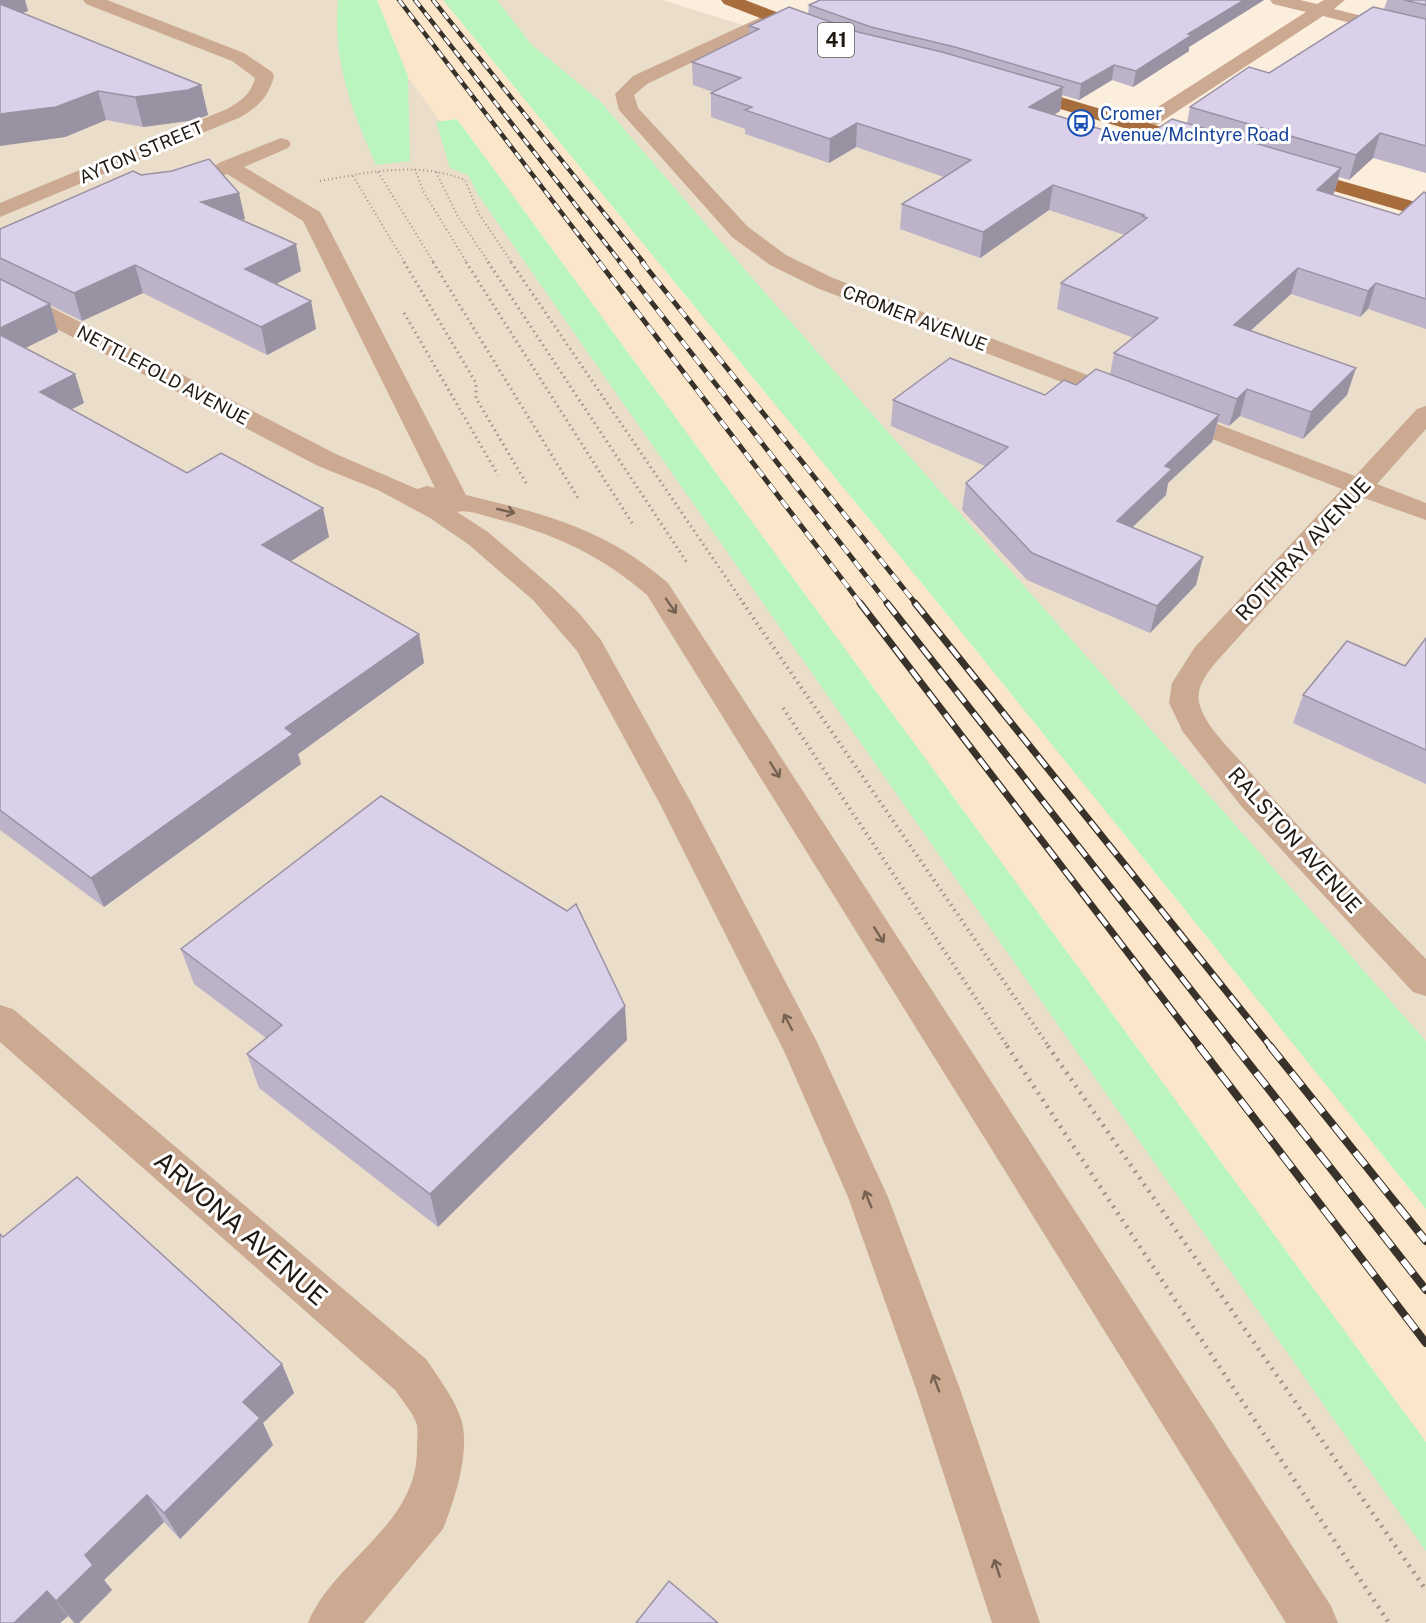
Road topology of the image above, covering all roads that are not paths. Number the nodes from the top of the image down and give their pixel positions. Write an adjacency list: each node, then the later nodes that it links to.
1 (93, 0): 16 (street, AYTON STREET)
2 (730, 0): 6 (main road, 41)
3 (1279, 0): 5 (street)
4 (1336, 0): 5 (street)
5 (1320, 10): 7 (street); 10 (street)
6 (772, 18): 8 (main road, 41); 20 (street, CROMER AVENUE)
7 (1426, 37)
8 (832, 39)
9 (1003, 86): 10 (main road)
10 (1140, 127): 12 (main road)
11 (280, 144): 13 (street)
12 (1220, 151)
13 (228, 166): 15 (street); 21 (street)
14 (1277, 168): 17 (main road)
15 (190, 183)
16 (0, 211)
17 (1426, 212)
18 (0, 290): 21 (street, NETTLEFOLD AVENUE)
19 (1426, 414): 20 (street, ROTHRAY AVENUE)
20 (1360, 487): 22 (street, CROMER AVENUE); 23 (street, ROTHRAY AVENUE)
21 (447, 506): 27 (street, one-way to 21); 28 (street, one-way to 28)
22 (1426, 512)
23 (1185, 686): 24 (street, RALSTON AVENUE)
24 (1426, 982)
25 (0, 1020): 26 (street, ARVONA AVENUE)
26 (332, 1623)
27 (1016, 1623)
28 (1314, 1623)

